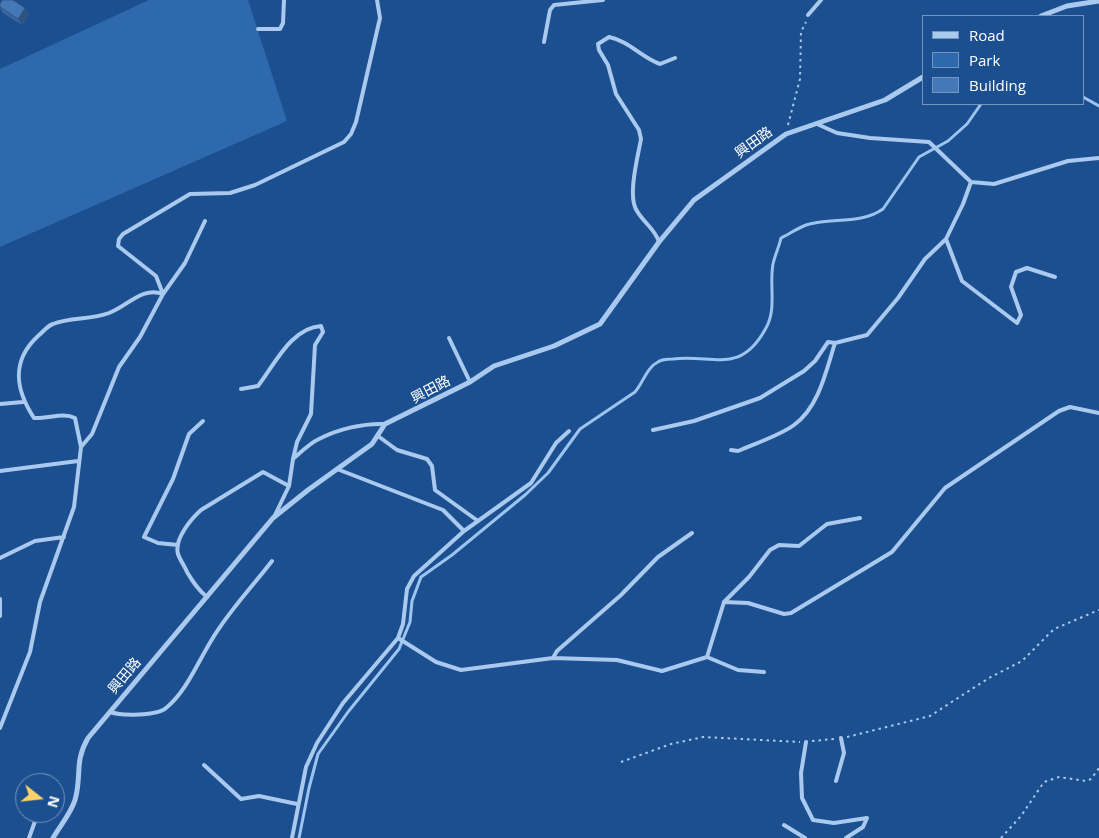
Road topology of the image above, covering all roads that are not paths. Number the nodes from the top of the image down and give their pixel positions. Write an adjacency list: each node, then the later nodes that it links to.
1 (284, 0): 8 (lane)
2 (377, 0): 19 (lane)
3 (603, 0): 9 (lane)
4 (821, 0): 6 (lane)
5 (1099, 1): 7 (street)
6 (808, 15)
7 (1044, 15)
8 (258, 29)
9 (544, 42)
10 (675, 58): 17 (lane)
11 (922, 78): 12 (street, 興田路)
12 (814, 123): 14 (lane); 17 (street, 興田路)
13 (1099, 158): 14 (lane)
14 (971, 182): 16 (lane)
15 (205, 221): 19 (lane)
16 (946, 239): 18 (lane); 21 (lane)
17 (659, 242): 22 (street, 興田路)
18 (1055, 277)
19 (164, 294): 24 (lane); 32 (lane)
20 (449, 338): 22 (lane)
21 (835, 343): 29 (lane); 33 (lane)
22 (470, 382): 28 (street, 興田路)
23 (241, 389): 34 (lane)
24 (23, 402): 25 (lane); 32 (lane)
25 (0, 404)
26 (1099, 413): 50 (lane)
27 (203, 421): 45 (lane)
28 (385, 424): 31 (street, 興田路); 34 (lane)
29 (653, 430)
30 (569, 431): 41 (lane)
31 (378, 436): 36 (street, 興田路); 41 (lane)
32 (81, 447): 35 (lane)
33 (731, 450)
34 (293, 459): 38 (lane)
35 (78, 460): 37 (lane); 44 (lane)
36 (337, 470): 39 (street, 興田路); 42 (lane)
37 (0, 471)
38 (289, 486): 39 (lane); 45 (lane)
39 (273, 518): 48 (street, 興田路)
40 (860, 518): 50 (lane)
41 (478, 521): 42 (lane)
42 (464, 531): 52 (lane)
43 (692, 533): 54 (lane)
44 (64, 537): 46 (lane); 57 (lane)
45 (178, 545): 48 (lane)
46 (0, 558)
47 (272, 561): 56 (lane)
48 (207, 597): 56 (street, 興田路)
49 (0, 599): 51 (lane)
50 (724, 602): 53 (lane)
51 (0, 616)
52 (398, 638): 54 (lane); 62 (lane)
53 (707, 657): 54 (lane); 55 (lane)
54 (553, 658)
55 (764, 672)
56 (110, 712): 66 (street, 興田路)
57 (0, 728)
58 (842, 738): 61 (lane)
59 (806, 742): 69 (lane)
60 (204, 765): 62 (lane)
61 (836, 781)
62 (297, 804): 67 (lane)
63 (34, 823): 65 (lane)
64 (784, 825): 68 (lane)
65 (29, 838)
66 (53, 838)
67 (292, 838)
68 (805, 838)
69 (846, 838)

